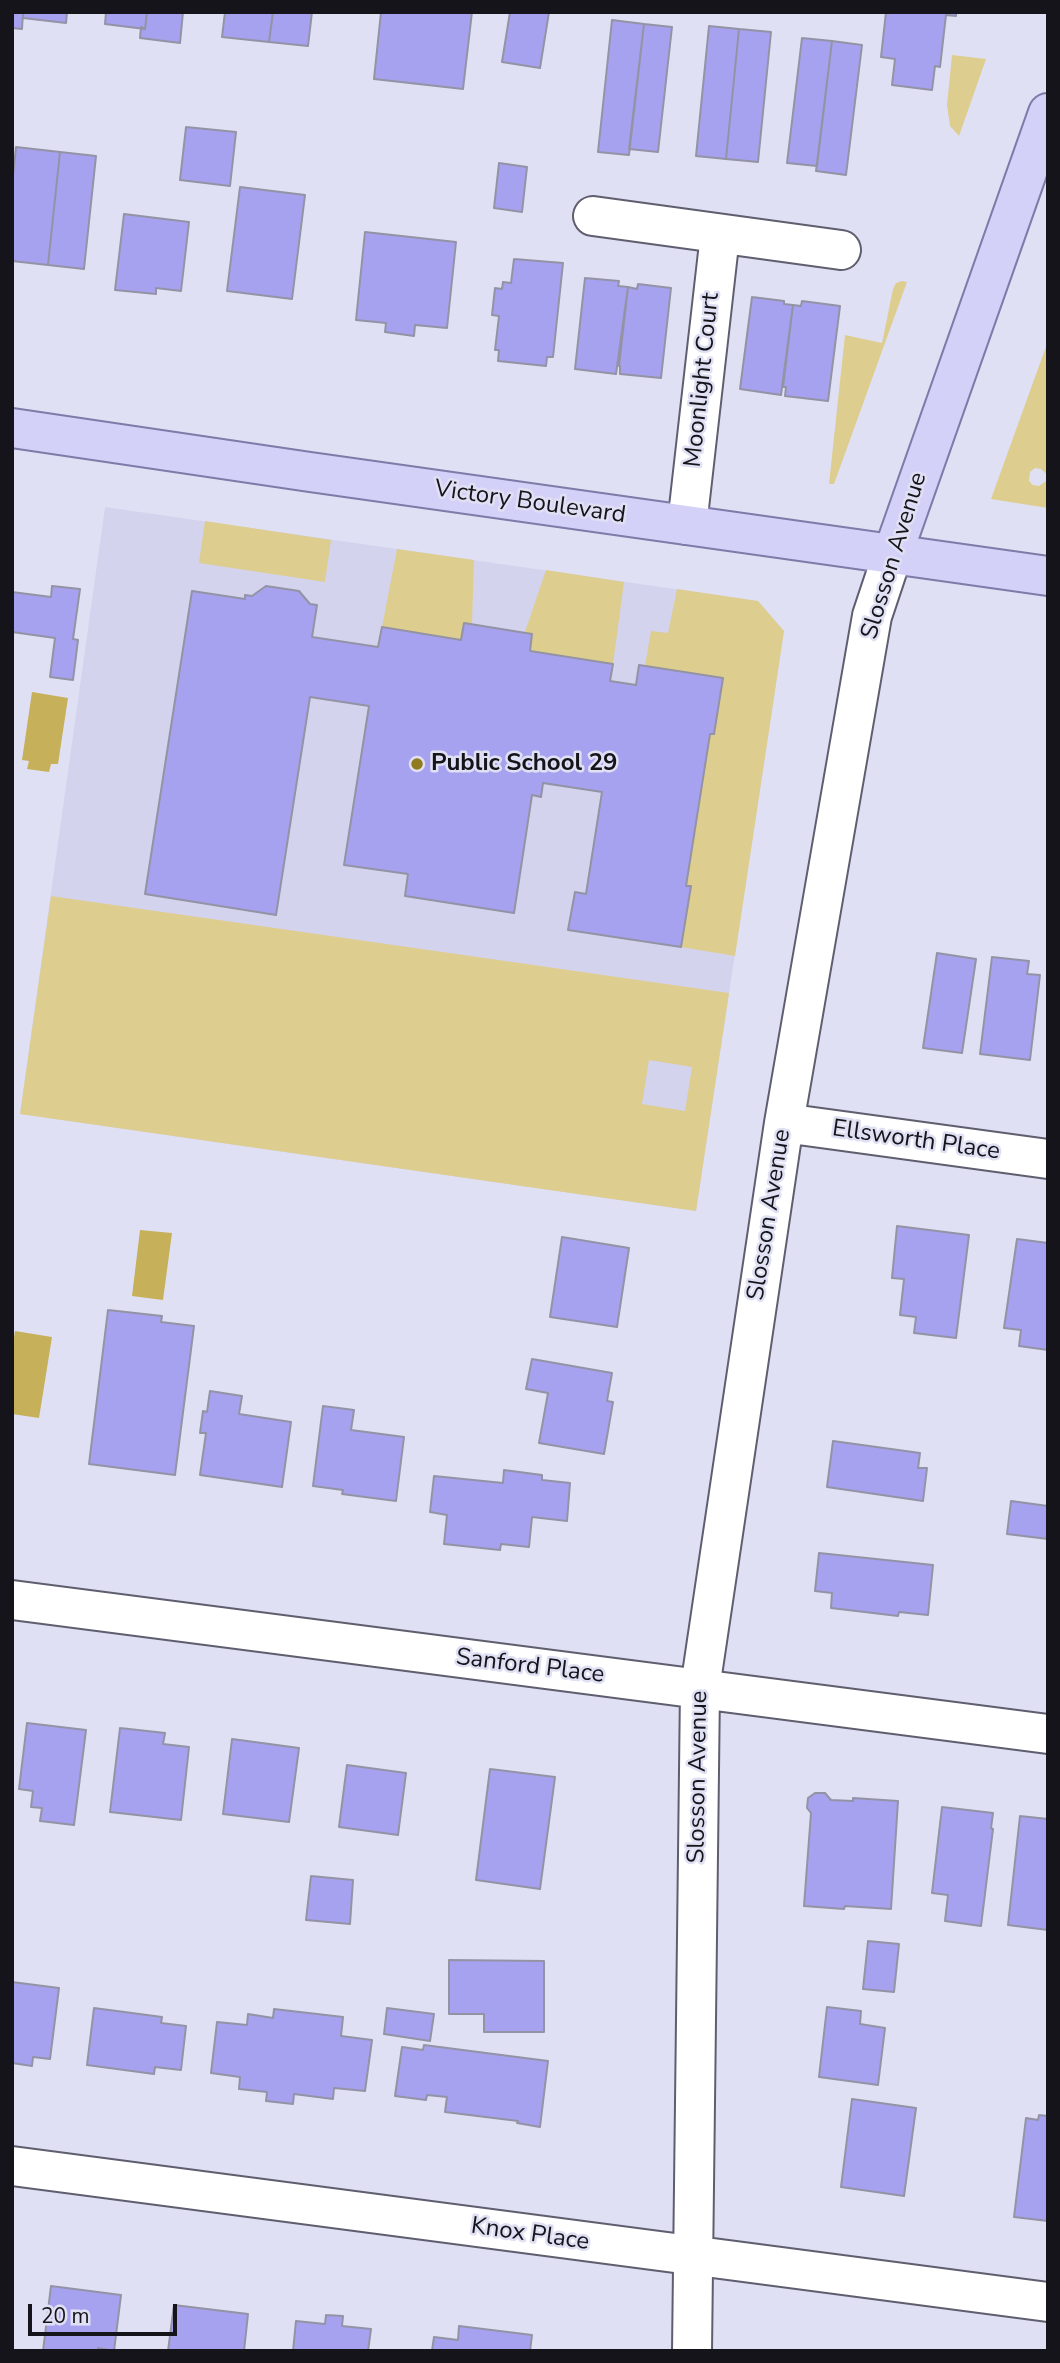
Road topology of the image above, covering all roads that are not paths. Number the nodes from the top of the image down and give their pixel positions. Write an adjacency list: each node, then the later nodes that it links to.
1 (1048, 113): 7 (main road, Slosson Avenue)
2 (593, 216): 3 (street)
3 (720, 235): 4 (street); 6 (street, Moonlight Court)
4 (841, 250)
5 (12, 428): 6 (main road, Victory Boulevard)
6 (688, 525): 7 (main road, Victory Boulevard)
7 (893, 553): 8 (main road, Victory Boulevard); 9 (street, Slosson Avenue)
8 (1048, 576)
9 (784, 1123): 10 (street, Ellsworth Place); 12 (street, Slosson Avenue)
10 (1048, 1159)
11 (12, 1600): 12 (street, Sanford Place)
12 (699, 1688): 13 (street, Sanford Place); 15 (street, Slosson Avenue)
13 (1048, 1734)
14 (12, 2166): 15 (street, Knox Place)
15 (692, 2257): 16 (street, Knox Place); 17 (street, Slosson Avenue)
16 (1048, 2302)
17 (692, 2351)

